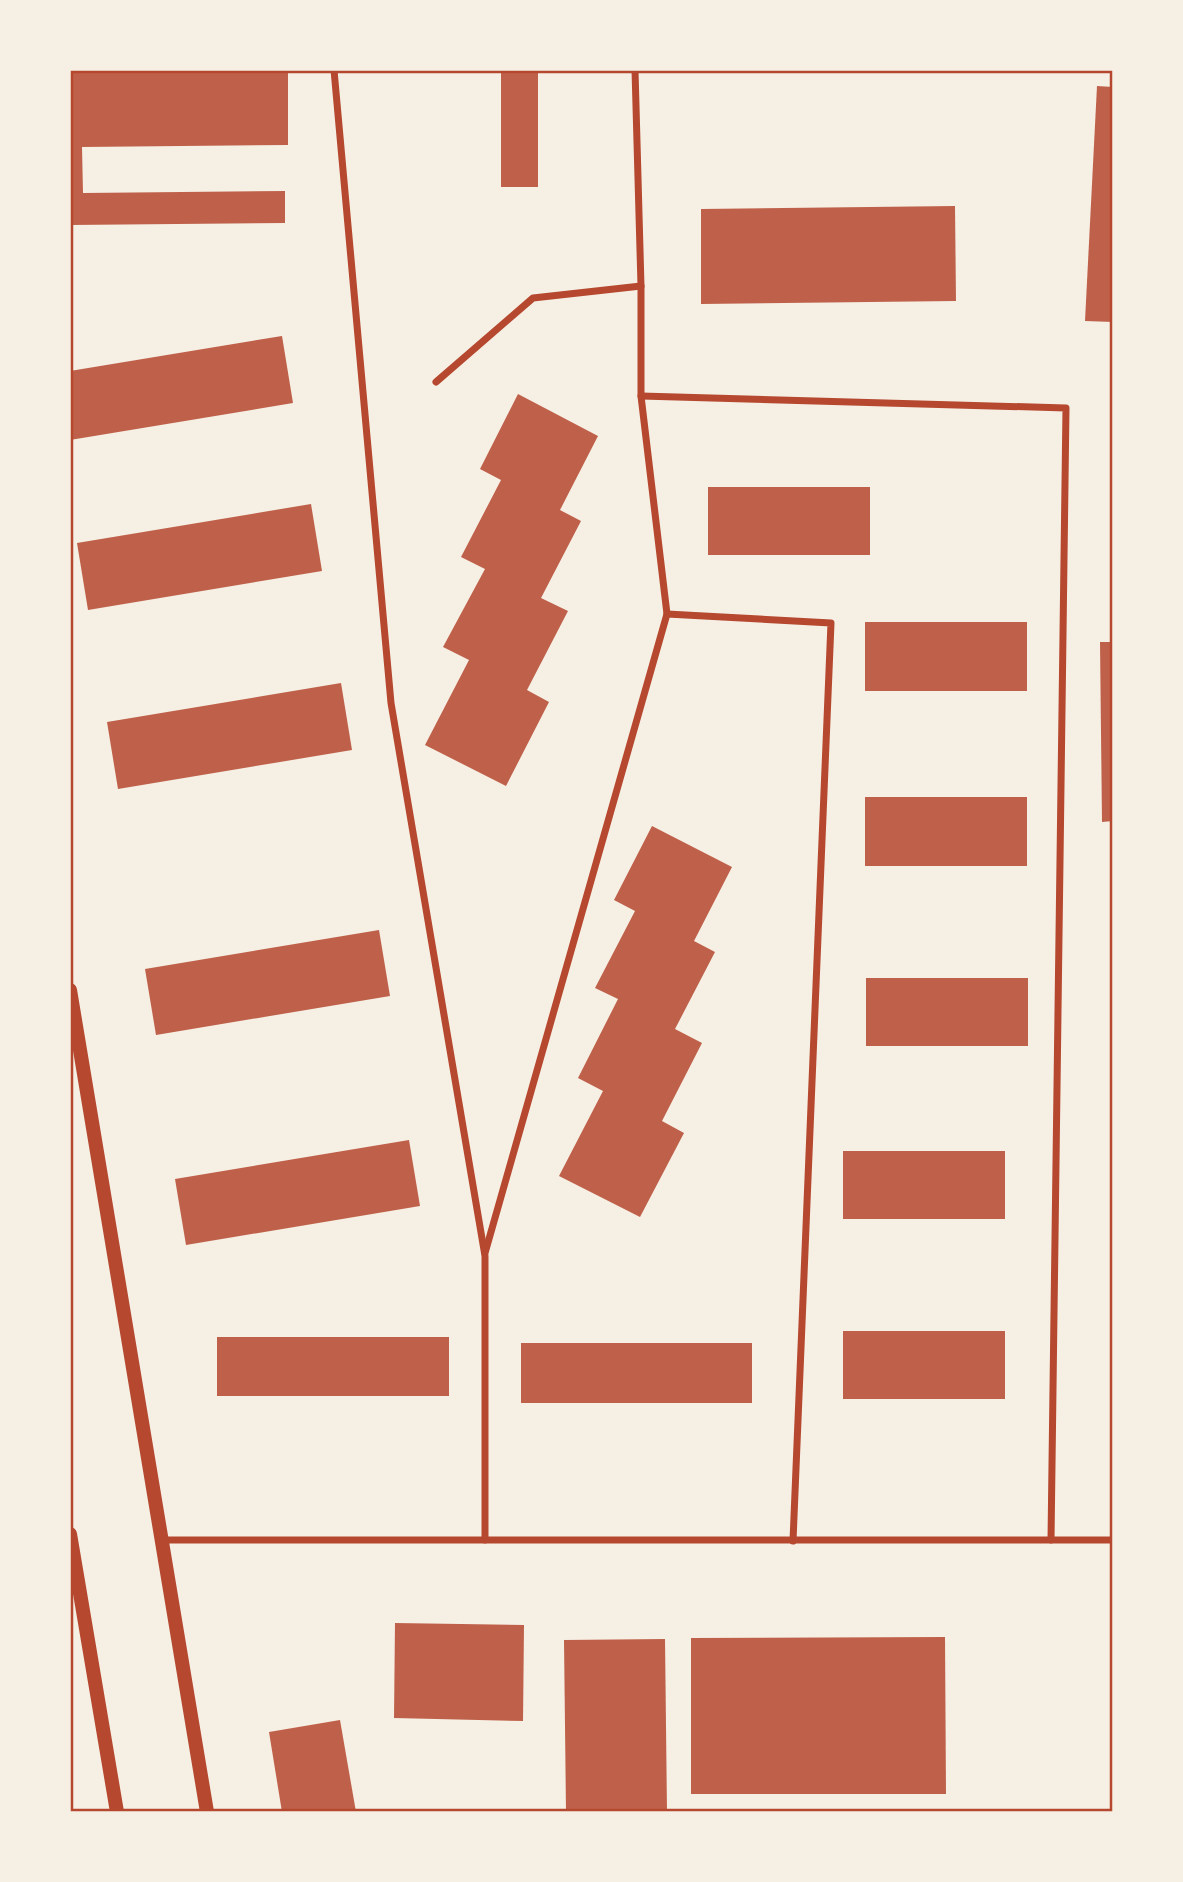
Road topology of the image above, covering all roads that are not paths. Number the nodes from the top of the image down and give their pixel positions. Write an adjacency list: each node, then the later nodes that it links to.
1 (334, 70): 8 (street)
2 (635, 70): 3 (street)
3 (641, 286): 4 (street); 5 (street)
4 (436, 382)
5 (641, 396): 6 (street); 12 (street)
6 (667, 614): 8 (street); 14 (street)
7 (70, 990): 10 (main road)
8 (485, 1256): 11 (street)
9 (70, 1534): 15 (main road)
10 (161, 1540): 11 (street); 16 (main road)
11 (485, 1540): 14 (street)
12 (1051, 1540): 13 (street); 14 (street)
13 (1113, 1540)
14 (793, 1541)
15 (117, 1812)
16 (206, 1812)

